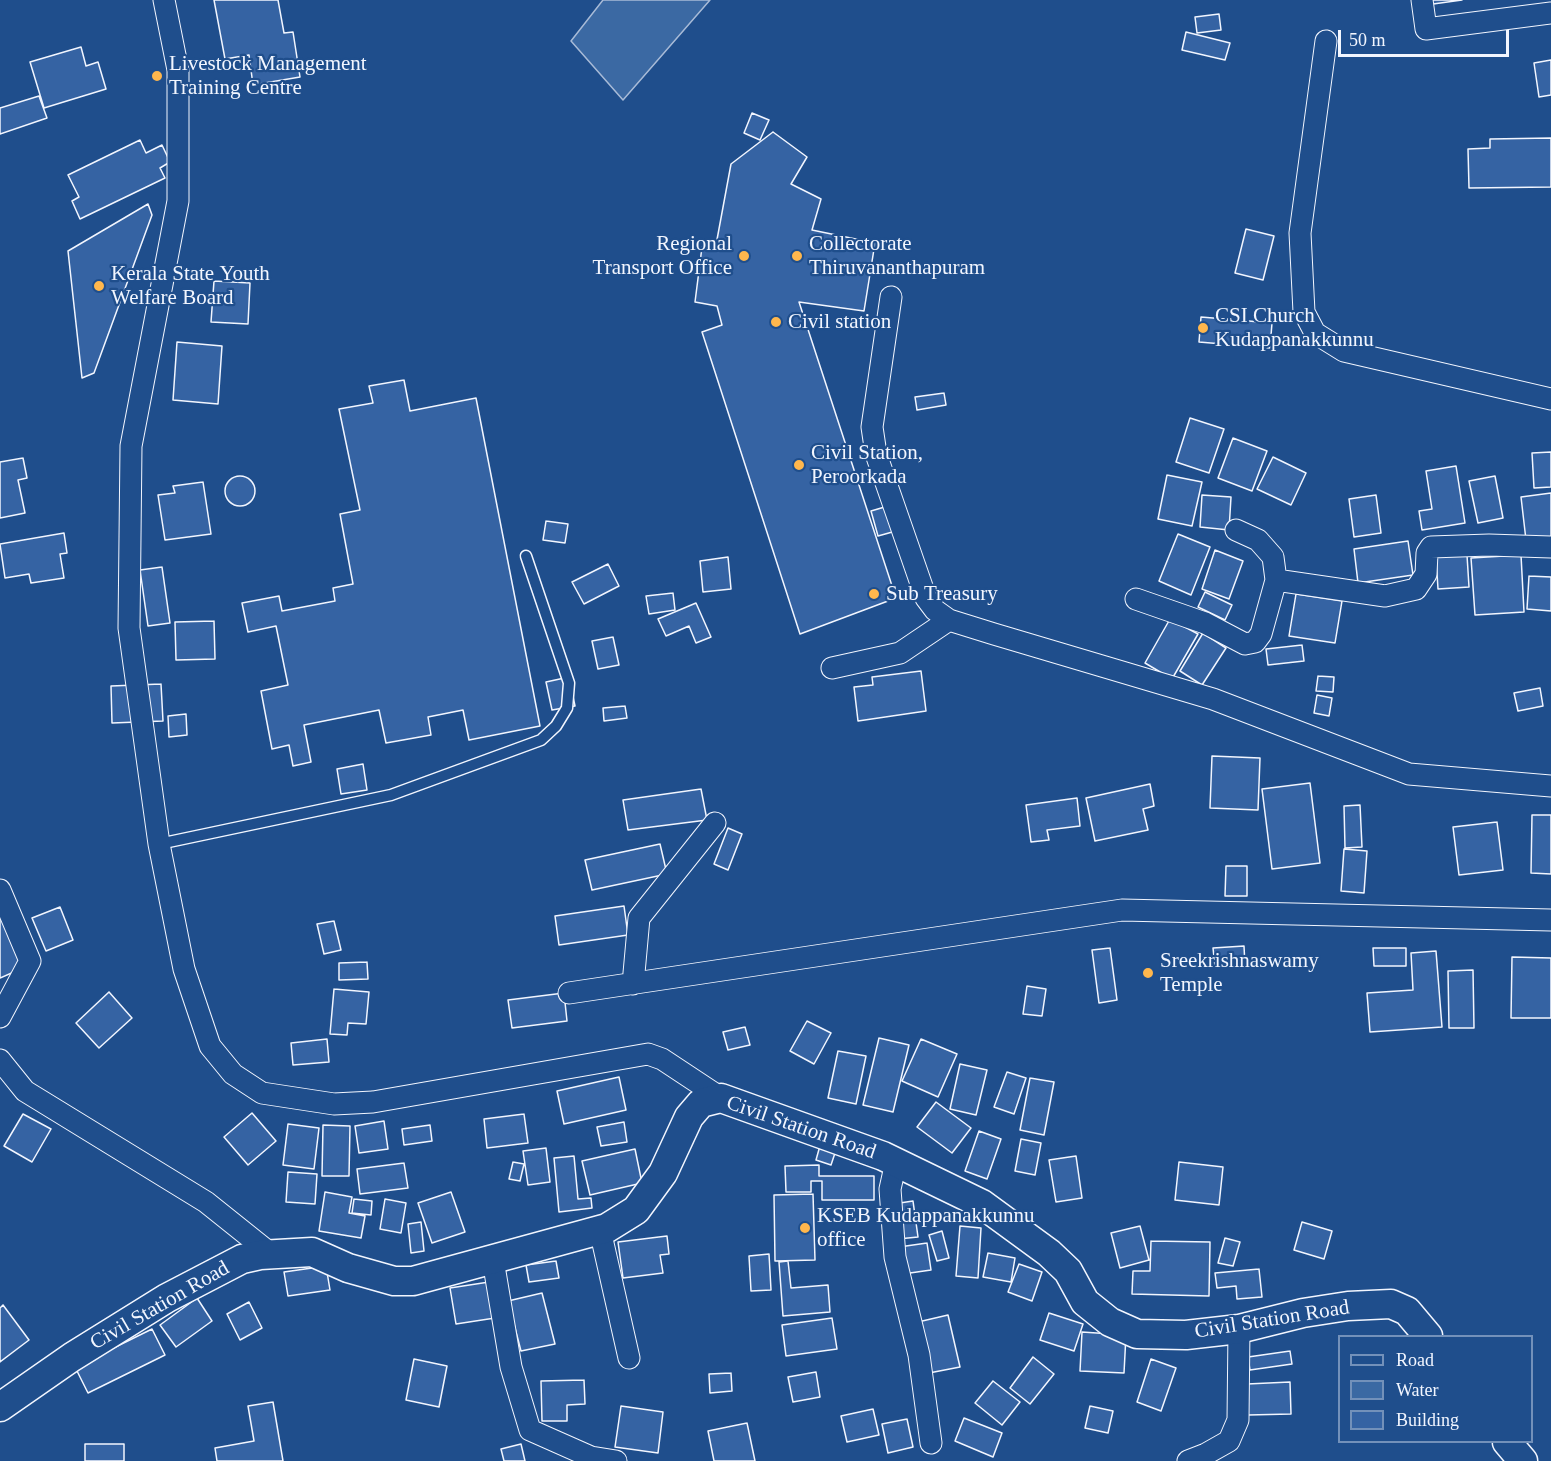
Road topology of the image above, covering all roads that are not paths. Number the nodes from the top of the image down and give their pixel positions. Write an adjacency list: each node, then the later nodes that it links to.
1 (164, 0): 16 (street)
2 (1422, 0): 3 (street)
3 (1551, 13)
4 (1326, 41): 6 (street)
5 (891, 297): 12 (street)
6 (1551, 399)
7 (1236, 530): 10 (street)
8 (1551, 547): 10 (street)
9 (526, 556): 16 (lane)
10 (1276, 580): 11 (street)
11 (1136, 599)
12 (949, 620): 13 (street); 14 (street)
13 (832, 668)
14 (1551, 786)
15 (715, 823): 19 (street)
16 (159, 844): 23 (street)
17 (0, 890): 21 (street)
18 (1551, 920): 19 (street)
19 (633, 984): 20 (street)
20 (569, 993)
21 (0, 1017)
22 (0, 1060): 26 (street)
23 (721, 1098): 24 (main road, Civil Station Road); 25 (main road, Civil Station Road)
24 (896, 1162): 28 (main road, Civil Station Road); 32 (street)
25 (600, 1230): 27 (main road, Civil Station Road); 30 (street)
26 (271, 1254): 27 (main road, Civil Station Road); 31 (main road, Civil Station Road)
27 (493, 1260): 34 (street)
28 (1239, 1329): 29 (main road, Civil Station Road); 35 (street)
29 (1427, 1335)
30 (629, 1358)
31 (0, 1407)
32 (931, 1443)
33 (1508, 1443): 36 (main road)
34 (616, 1461)
35 (1190, 1461)
36 (1523, 1461)

